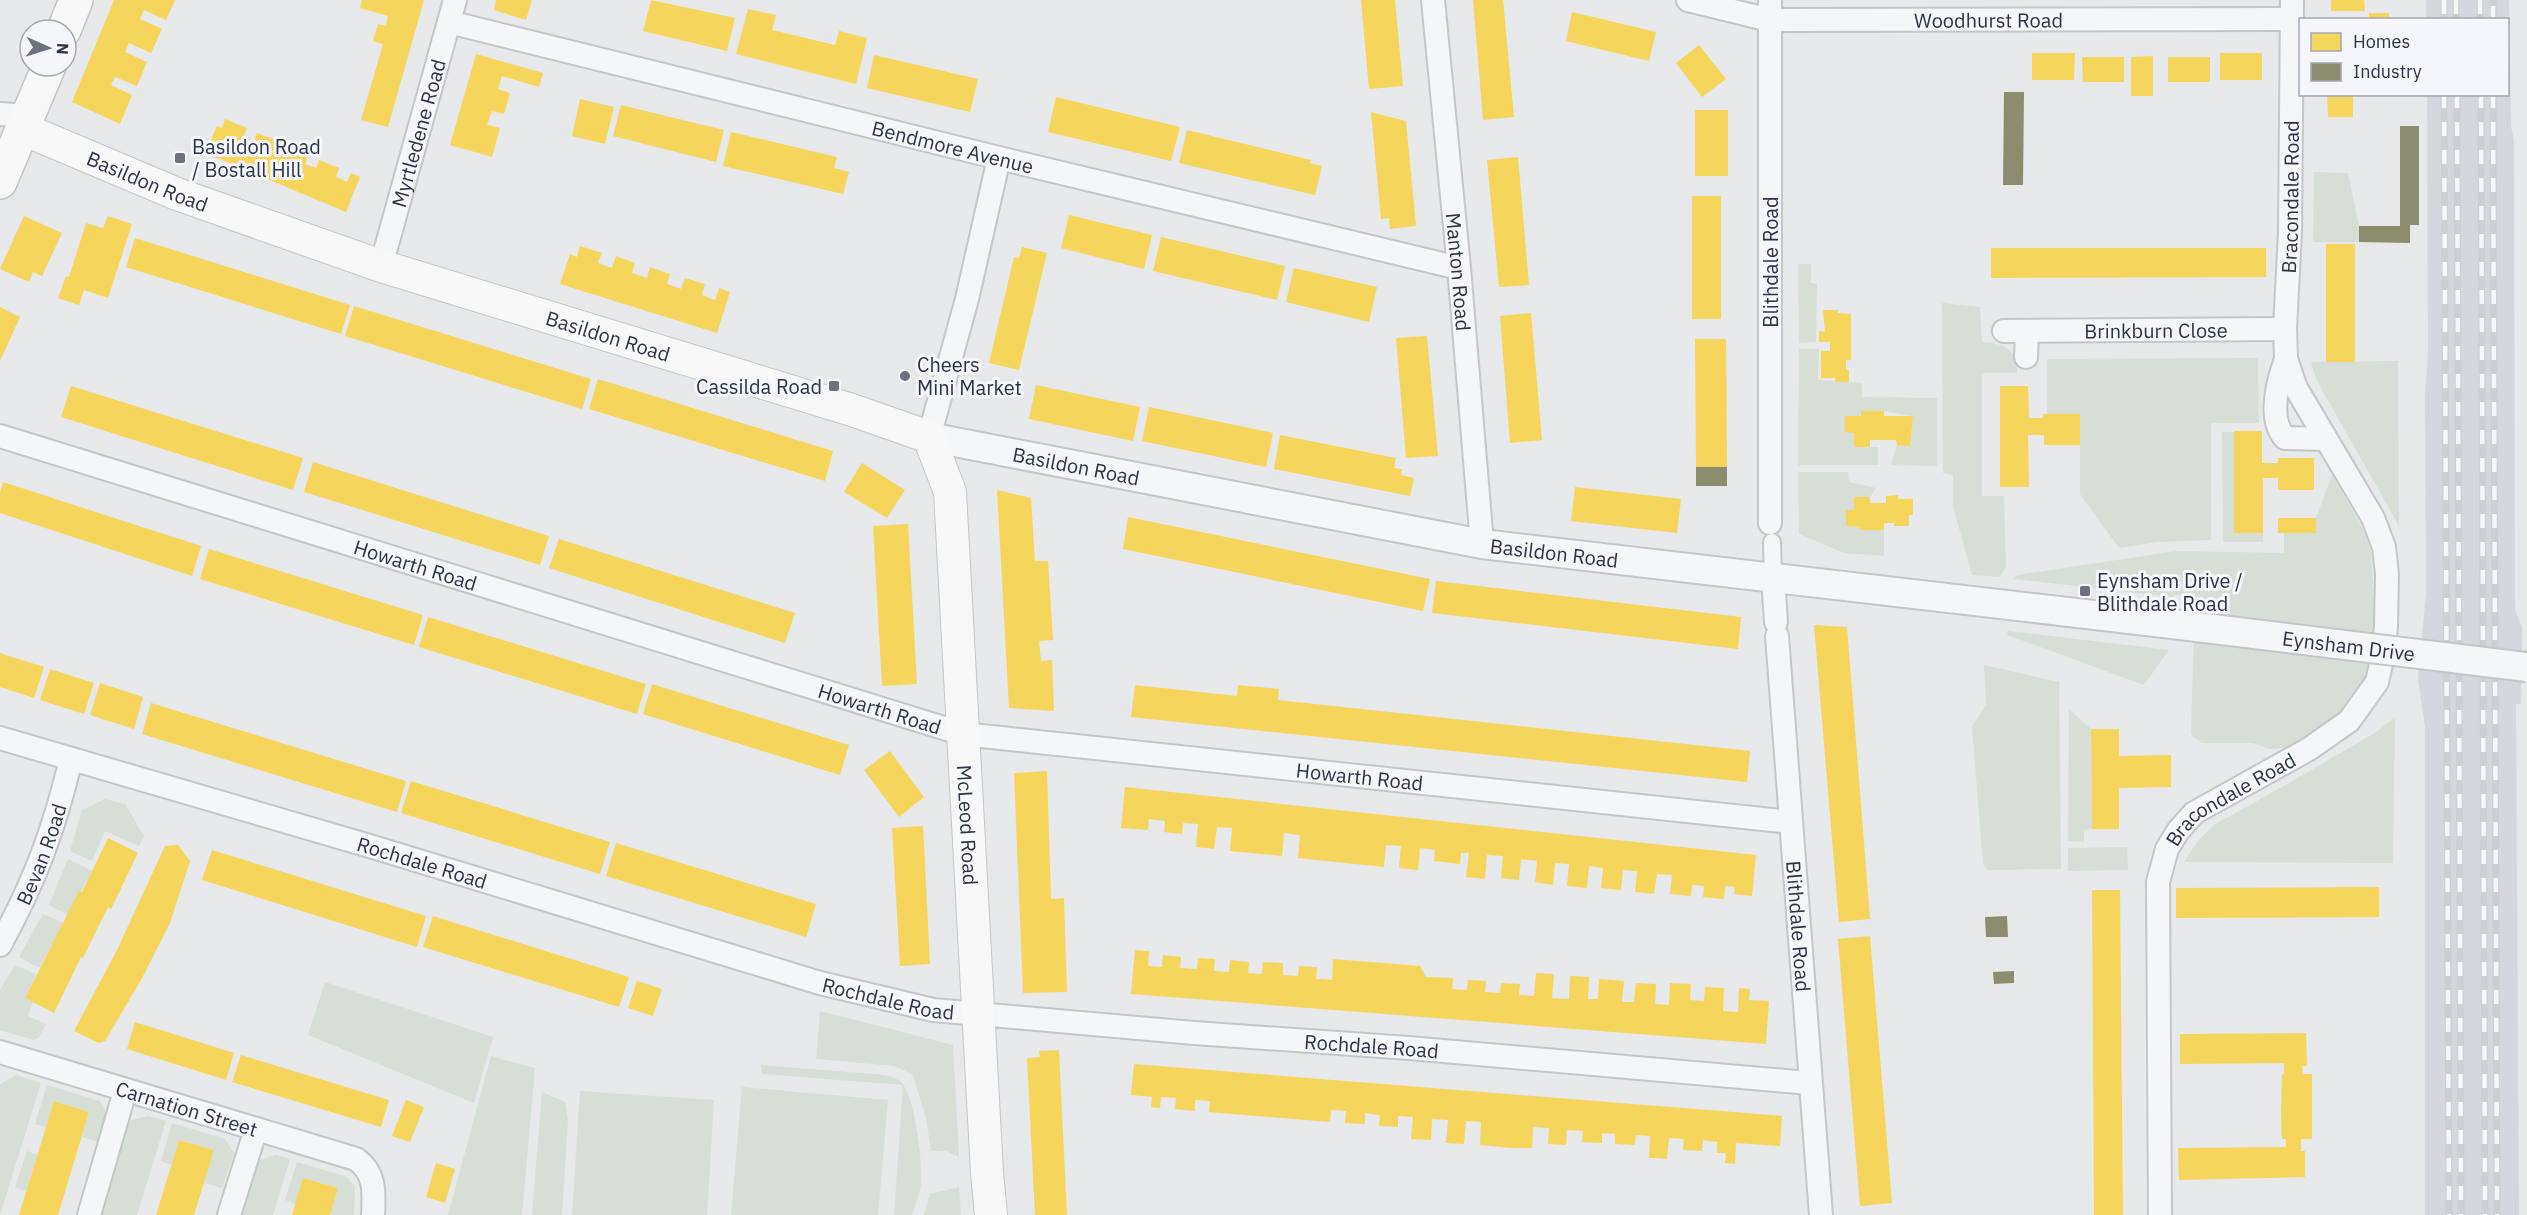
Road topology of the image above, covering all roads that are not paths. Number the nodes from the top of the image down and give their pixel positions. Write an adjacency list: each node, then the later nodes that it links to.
1 (76, 0): 8 (main road)
2 (455, 0): 9 (street, Myrtledene Road)
3 (1432, 0): 15 (street, Manton Road)
4 (1688, 0): 6 (street, Woodhurst Road)
5 (2292, 9): 7 (street, Woodhurst Road); 16 (street, Bracondale Road)
6 (1770, 10): 7 (street, Woodhurst Road); 22 (street, Blithdale Road)
7 (2046, 10)
8 (69, 18)
9 (449, 22): 12 (street, Bendmore Avenue); 14 (street, Myrtledene Road)
10 (42, 78): 11 (main road)
11 (17, 120): 13 (main road); 14 (main road, Basildon Road)
12 (999, 158): 15 (street, Bendmore Avenue); 20 (street)
13 (0, 182)
14 (381, 266): 20 (main road, Basildon Road)
15 (1459, 268): 23 (street, Manton Road)
16 (2285, 329): 17 (street, Brinkburn Close); 18 (street, Bracondale Road)
17 (2026, 357)
18 (2286, 359): 21 (street, Bracondale Road); 21 (street, Bracondale Road)
19 (0, 436): 27 (street, Howarth Road)
20 (929, 437): 23 (street, Basildon Road); 27 (main road, McLeod Road)
21 (2326, 439): 42 (street, Bracondale Road)
22 (1771, 533): 24 (street)
23 (1482, 544): 24 (street, Basildon Road)
24 (1773, 577): 25 (street, Basildon Road); 30 (street, Blithdale Road)
25 (2172, 624): 26 (street, Eynsham Drive, bridge)
26 (2527, 667)
27 (963, 735): 30 (street, Howarth Road); 32 (main road, McLeod Road)
28 (0, 738): 29 (street, Rochdale Road)
29 (71, 759): 31 (street, Bevan Road); 32 (street, Rochdale Road)
30 (1791, 822): 34 (street, Blithdale Road)
31 (0, 945)
32 (979, 1016): 34 (street, Rochdale Road); 40 (main road, McLeod Road)
33 (0, 1052): 35 (street, Carnation Street)
34 (1809, 1083): 41 (street, Blithdale Road)
35 (125, 1091): 36 (street, Carnation Street); 37 (street)
36 (256, 1129): 38 (street); 39 (street, Carnation Street)
37 (89, 1215)
38 (229, 1215)
39 (373, 1215)
40 (991, 1215)
41 (1821, 1215)
42 (2160, 1215)

